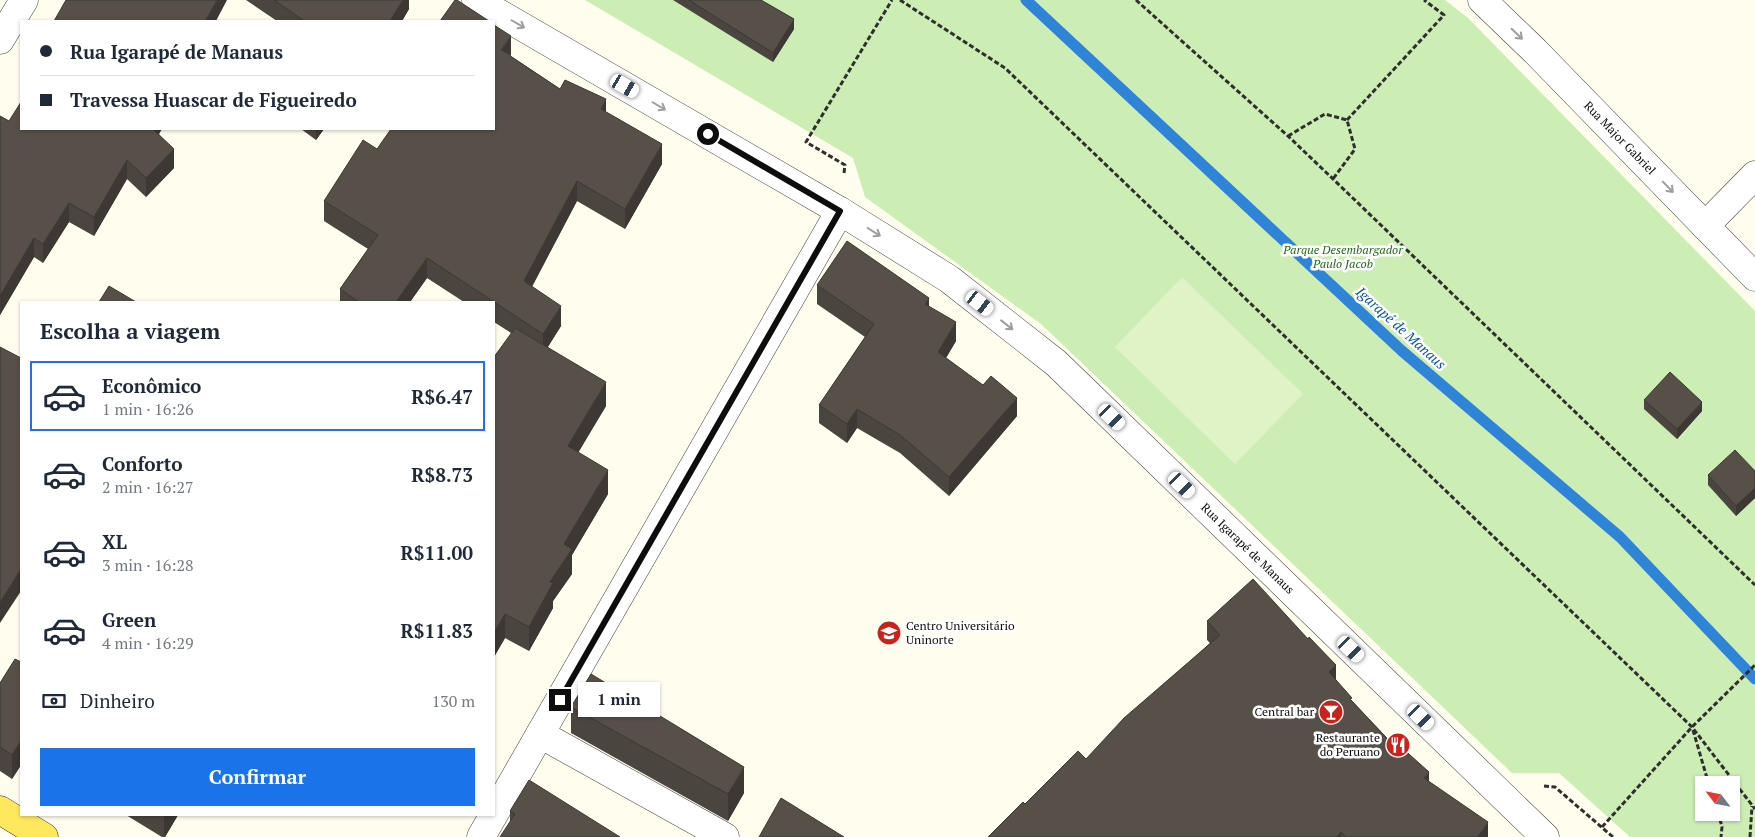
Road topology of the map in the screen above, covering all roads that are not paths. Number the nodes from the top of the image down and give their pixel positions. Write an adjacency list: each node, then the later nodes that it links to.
1 (24, 0): 4 (street)
2 (476, 0): 6 (street, Rua Igarapé de Manaus, one-way to 6)
3 (1482, 0): 7 (street, Rua Major Gabriel, one-way to 7)
4 (0, 40)
5 (1755, 175): 7 (street)
6 (840, 211): 9 (street); 16 (street, Rua Igarapé de Manaus, one-way to 16)
7 (1705, 226): 8 (street, Rua Major Gabriel)
8 (1755, 277)
9 (540, 734): 11 (street); 15 (street)
10 (0, 810): 13 (main road)
11 (495, 813)
12 (493, 816): 14 (street)
13 (44, 837)
14 (481, 837)
15 (725, 837)
16 (1544, 837)

